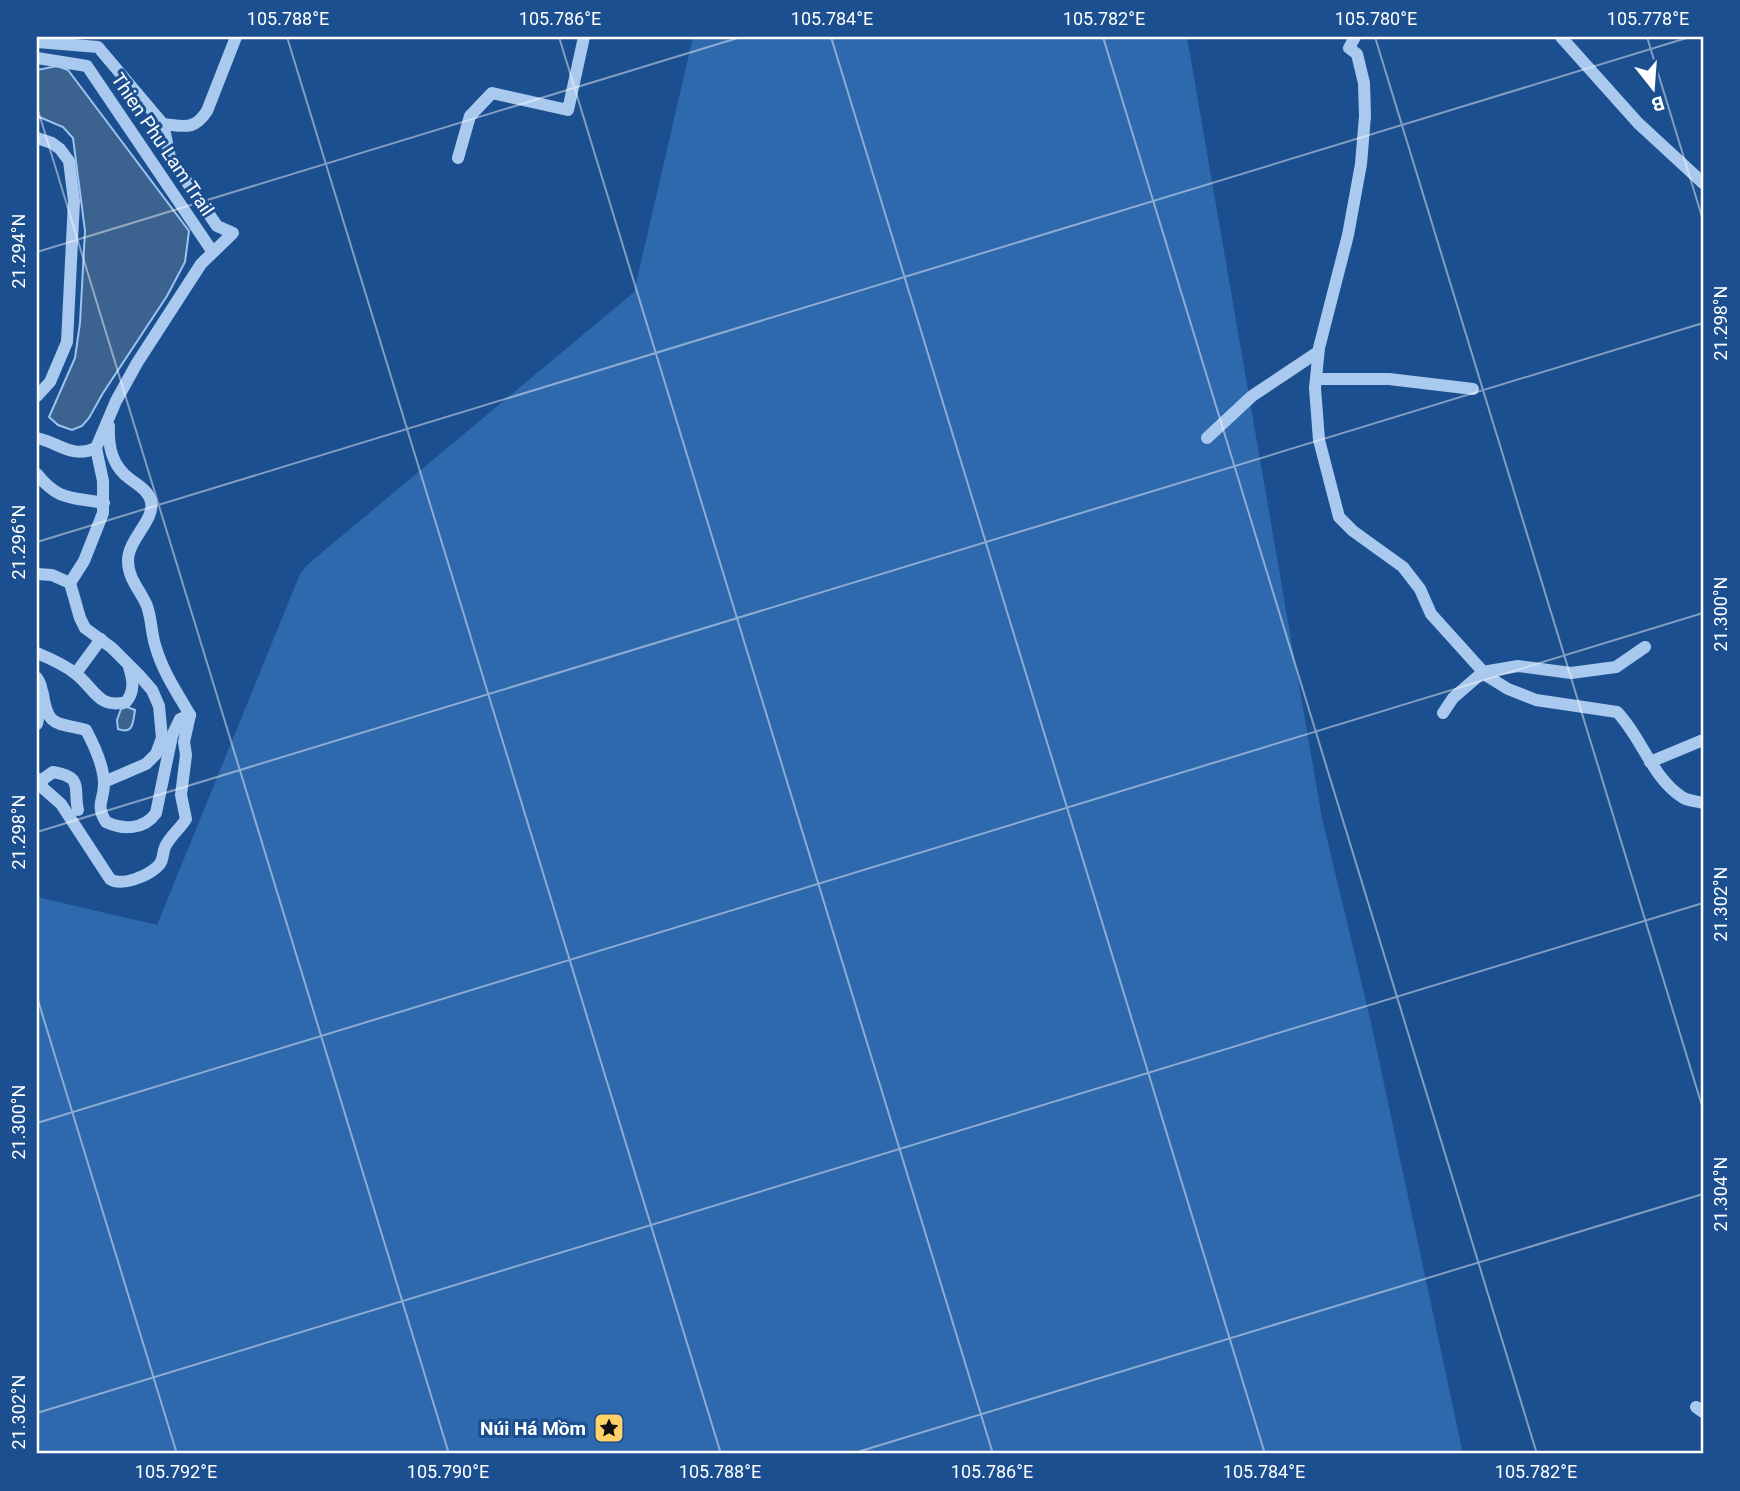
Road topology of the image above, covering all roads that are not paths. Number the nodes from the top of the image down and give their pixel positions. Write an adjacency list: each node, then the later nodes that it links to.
1 (236, 37): 8 (street)
2 (584, 37): 10 (street)
3 (1355, 37): 13 (street)
4 (1561, 37): 11 (street)
5 (37, 42): 6 (street)
6 (99, 42): 8 (street)
7 (37, 58): 12 (street, Thien Phu Lam Trail)
8 (163, 124): 12 (street)
9 (37, 138): 16 (street)
10 (458, 159)
11 (1703, 183)
12 (212, 251): 17 (street)
13 (1318, 352): 14 (street); 19 (street)
14 (1316, 379): 15 (street); 29 (street)
15 (1473, 389)
16 (37, 396)
17 (110, 415): 20 (street); 34 (street)
18 (37, 438): 20 (street)
19 (1207, 438)
20 (96, 448): 22 (street)
21 (37, 474): 22 (street)
22 (104, 503): 24 (street)
23 (37, 574): 24 (street)
24 (70, 583): 25 (street)
25 (101, 639): 28 (street); 30 (street)
26 (1645, 647): 29 (street)
27 (37, 653): 30 (street)
28 (127, 664): 30 (street); 39 (street)
29 (1483, 672): 33 (street); 37 (street)
30 (76, 673)
31 (37, 678): 32 (street)
32 (40, 694): 35 (street); 39 (street)
33 (1443, 713)
34 (190, 715): 38 (street); 39 (street)
35 (37, 724)
36 (1703, 740): 37 (street)
37 (1650, 762): 40 (street)
38 (38, 780): 41 (street)
39 (104, 782)
40 (1703, 803)
41 (78, 810)

